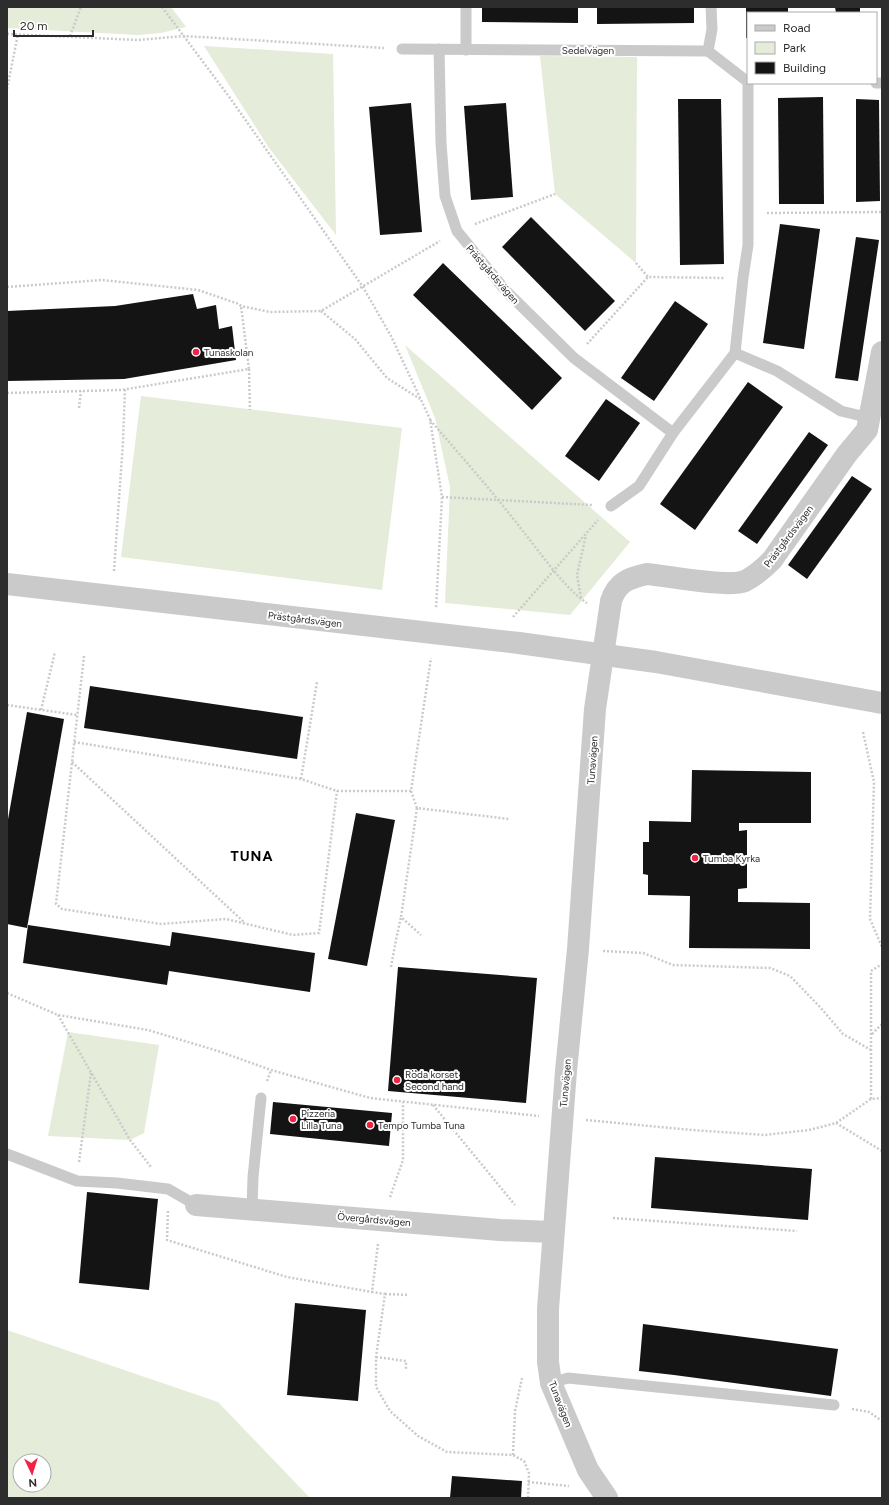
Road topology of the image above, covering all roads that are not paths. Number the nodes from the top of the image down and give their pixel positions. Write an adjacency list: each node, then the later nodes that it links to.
1 (466, 7): 5 (lane)
2 (711, 7): 6 (lane)
3 (402, 49): 4 (lane, Sedelvägen)
4 (439, 49): 5 (lane, Sedelvägen); 12 (lane, Prästgårdsvägen)
5 (466, 50): 6 (lane, Sedelvägen)
6 (708, 51): 7 (lane)
7 (747, 81)
8 (748, 84): 10 (lane)
9 (882, 352): 11 (street, Prästgårdsvägen)
10 (734, 353): 11 (lane); 12 (lane)
11 (870, 418): 15 (street, Prästgårdsvägen)
12 (673, 433): 13 (lane)
13 (611, 506)
14 (8, 588): 15 (street, Prästgårdsvägen)
15 (603, 655): 16 (street, Prästgårdsvägen); 21 (street, Tunavägen)
16 (882, 703)
17 (261, 1098): 20 (lane)
18 (7, 1154): 19 (lane)
19 (196, 1205): 20 (street, Övergårdsvägen)
20 (252, 1209): 21 (street, Övergårdsvägen)
21 (545, 1232): 22 (street, Tunavägen)
22 (551, 1383): 23 (lane); 24 (street, Tunavägen)
23 (834, 1405)
24 (607, 1498)

